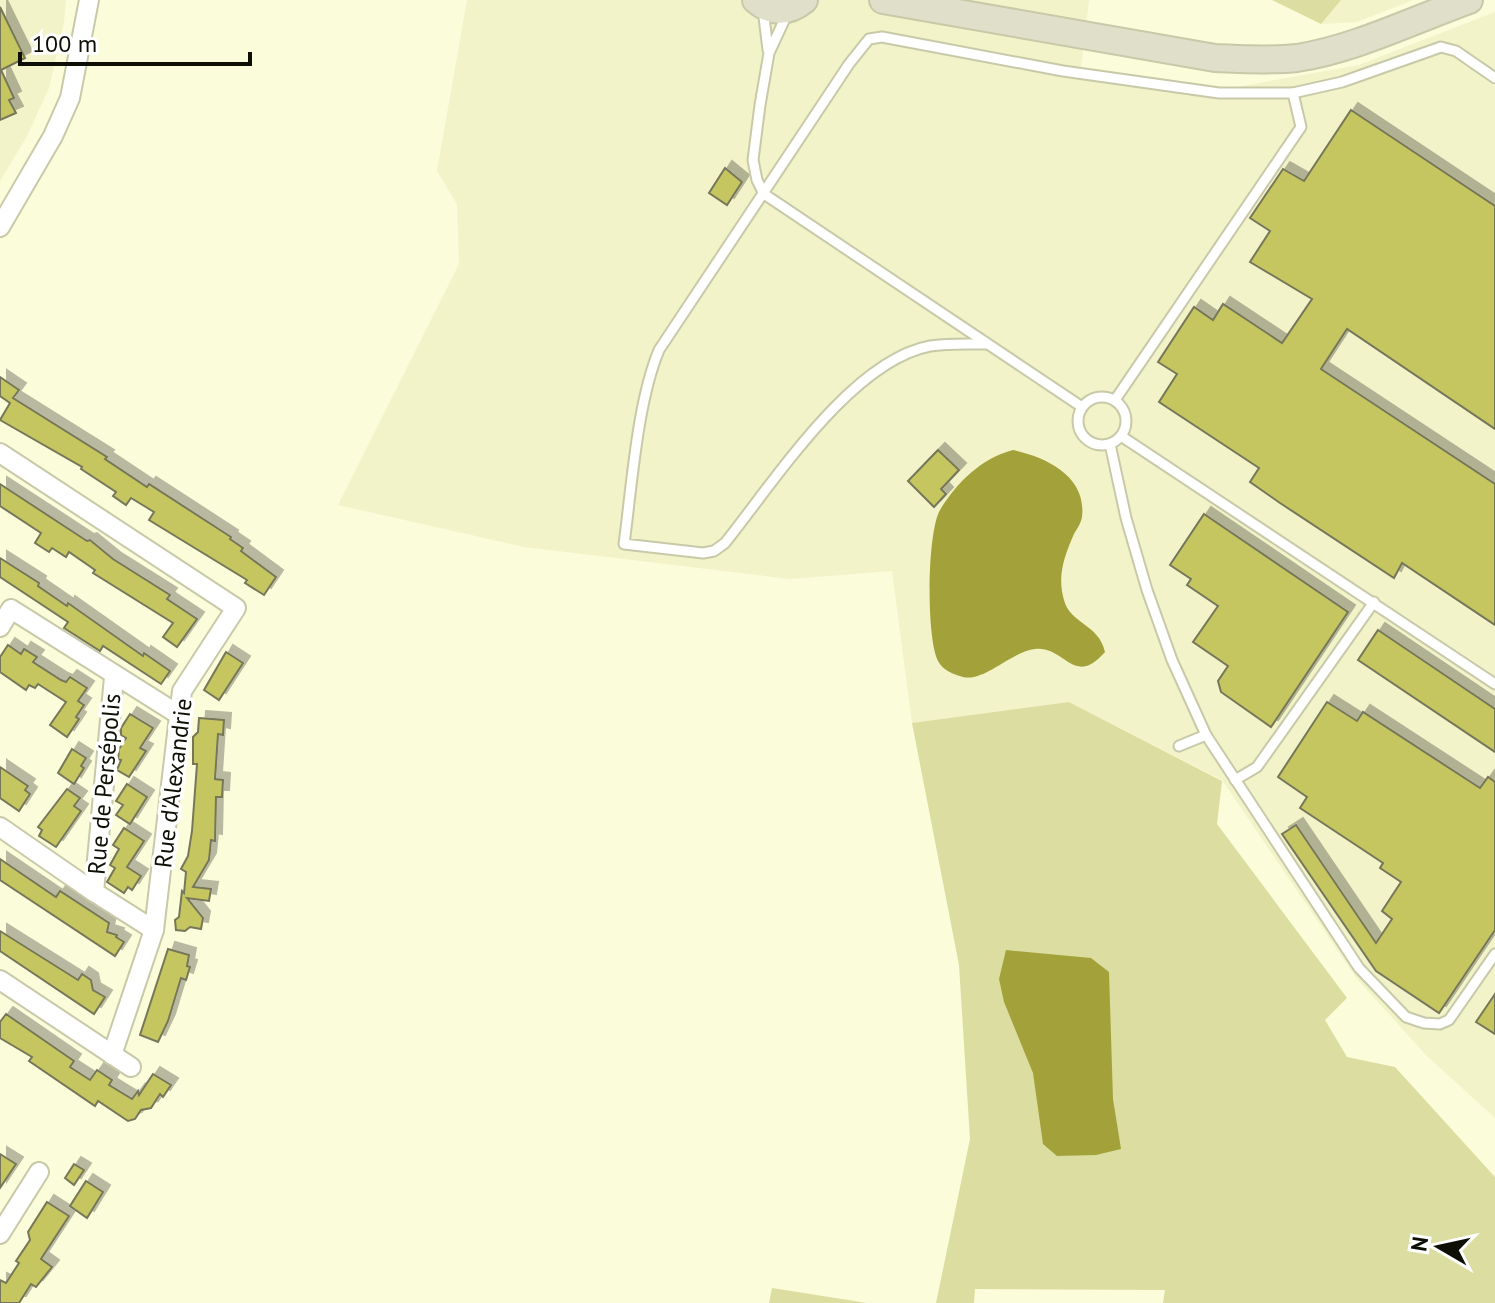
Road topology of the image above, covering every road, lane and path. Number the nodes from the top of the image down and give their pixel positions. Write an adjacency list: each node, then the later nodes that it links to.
1 (89, 0): 10 (street)
2 (883, 0): 3 (main road)
3 (1469, 0)
4 (802, 2): 5 (main road); 6 (lane)
5 (759, 3): 6 (lane)
6 (769, 53): 9 (lane)
7 (1495, 78): 8 (lane)
8 (1293, 93): 9 (lane); 12 (lane)
9 (764, 194): 11 (lane); 11 (lane)
10 (0, 227)
11 (986, 344): 13 (lane)
12 (1115, 400): 13 (lane); 14 (lane)
13 (1082, 407): 15 (lane)
14 (1121, 436): 15 (lane); 17 (lane)
15 (1110, 444): 22 (lane)
16 (0, 453): 21 (street, Rue d'Alexandrie)
17 (1374, 602): 20 (lane); 24 (lane)
18 (0, 627): 19 (street)
19 (114, 677): 21 (street); 26 (street, Rue de Persépolis)
20 (1495, 684)
21 (179, 715): 27 (street, Rue d'Alexandrie)
22 (1206, 735): 23 (lane); 24 (lane)
23 (1179, 746)
24 (1235, 780): 28 (lane)
25 (0, 827): 26 (street)
26 (94, 892): 27 (street)
27 (154, 930): 30 (street, Rue d'Alexandrie)
28 (1495, 954)
29 (0, 980): 30 (street)
30 (112, 1055): 31 (street)
31 (131, 1067)
32 (39, 1172): 33 (street)
33 (2, 1224)

